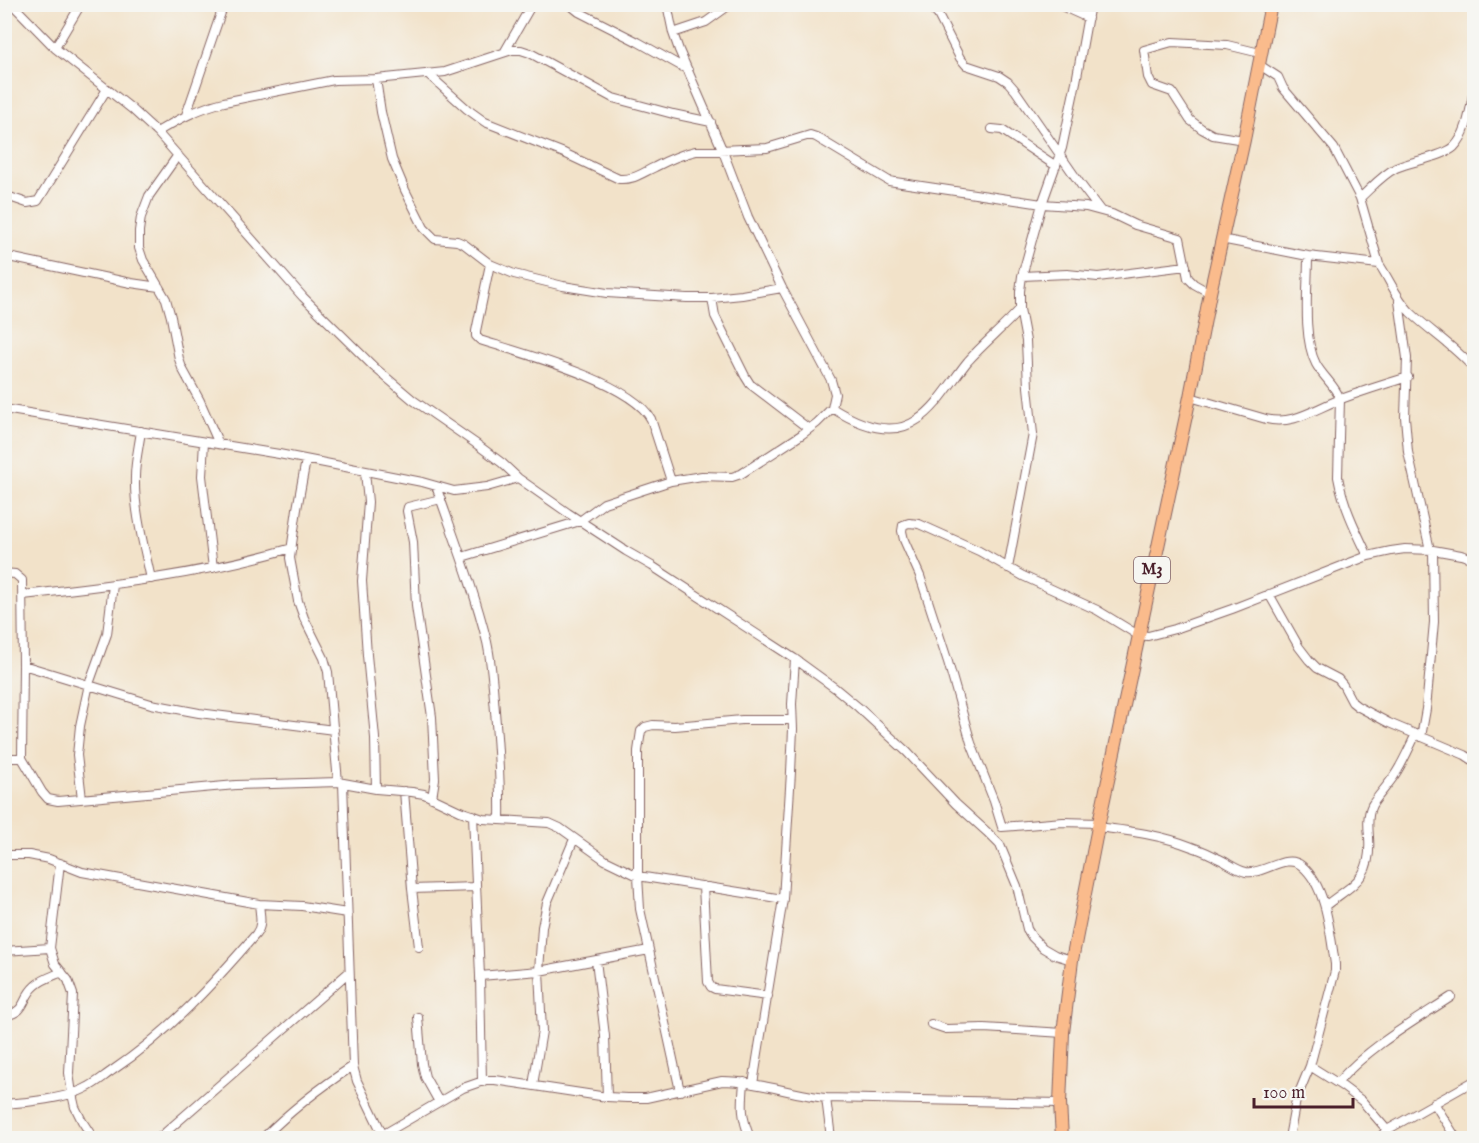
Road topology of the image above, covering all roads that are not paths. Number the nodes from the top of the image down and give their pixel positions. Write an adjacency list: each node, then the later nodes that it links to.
1 (12, 4): 14 (street)
2 (81, 4): 14 (street)
3 (224, 4): 22 (street)
4 (532, 4): 15 (street)
5 (569, 4): 17 (street)
6 (667, 4): 13 (street)
7 (731, 4): 13 (street)
8 (919, 4): 29 (street)
9 (1057, 4): 12 (street)
10 (1090, 4): 12 (street)
11 (1271, 4): 16 (main road, M3)
12 (1088, 18): 29 (street)
13 (673, 33): 17 (street)
14 (55, 48): 20 (street)
15 (505, 51): 18 (street); 23 (street)
16 (1259, 59): 26 (main road, M3); 26 (street); 32 (street)
17 (688, 70): 23 (street)
18 (428, 74): 19 (street); 27 (street)
19 (376, 80): 22 (street); 38 (street)
20 (107, 89): 25 (street); 31 (street)
21 (1474, 90): 32 (street)
22 (186, 115): 25 (street)
23 (711, 122): 27 (street)
24 (992, 129): 30 (street)
25 (157, 132): 28 (street)
26 (1244, 140): 35 (main road, M3)
27 (722, 149): 33 (street); 43 (street)
28 (178, 155): 42 (street); 60 (street)
29 (1060, 155): 30 (street); 34 (street)
30 (1056, 166): 33 (street)
31 (4, 195)
32 (1360, 198): 39 (street)
33 (1042, 204): 34 (street); 41 (street)
34 (1100, 210): 40 (street)
35 (1221, 239): 37 (street); 44 (main road, M3)
36 (4, 256): 42 (street)
37 (1308, 256): 39 (street); 51 (street)
38 (490, 264): 45 (street); 61 (street)
39 (1378, 264): 46 (street)
40 (1186, 266): 41 (street); 44 (street)
41 (1022, 276): 47 (street)
42 (159, 286): 57 (street)
43 (782, 288): 45 (street); 52 (street)
44 (1210, 293): 50 (main road, M3)
45 (712, 298): 54 (street)
46 (1399, 299): 48 (street); 49 (street)
47 (1020, 309): 52 (street); 71 (street)
48 (1473, 367)
49 (1408, 377): 51 (street); 66 (street)
50 (1190, 397): 51 (street); 77 (main road, M3)
51 (1340, 399): 67 (street)
52 (832, 408): 54 (street)
53 (4, 409): 55 (street)
54 (809, 429): 61 (street)
55 (141, 431): 56 (street); 73 (street)
56 (204, 442): 57 (street); 70 (street)
57 (219, 444): 58 (street)
58 (306, 460): 59 (street); 65 (street)
59 (365, 472): 62 (street); 88 (street)
60 (518, 478): 62 (street); 64 (street)
61 (671, 481): 64 (street)
62 (436, 486): 63 (street)
63 (441, 499): 68 (street); 90 (street)
64 (580, 521): 68 (street); 78 (street)
65 (291, 548): 70 (street); 82 (street)
66 (1431, 550): 67 (street); 69 (street); 83 (street)
67 (1368, 556): 75 (street)
68 (462, 557): 93 (street)
69 (1474, 559)
70 (213, 568): 73 (street)
71 (1008, 568): 77 (street); 95 (street)
72 (4, 573): 76 (street)
73 (151, 579): 74 (street)
74 (113, 585): 76 (street); 80 (street)
75 (1269, 594): 77 (street); 83 (street)
76 (23, 595): 79 (street)
77 (1138, 635): 94 (main road, M3)
78 (795, 659): 81 (street); 96 (street)
79 (23, 665): 80 (street); 85 (street)
80 (89, 684): 82 (street); 91 (street)
81 (792, 720): 100 (street); 104 (street)
82 (334, 730): 87 (street)
83 (1418, 735): 86 (street); 106 (street)
84 (4, 758): 85 (street)
85 (22, 758): 91 (street)
86 (1474, 761)
87 (340, 782): 88 (street); 91 (street); 107 (street)
88 (376, 789): 89 (street)
89 (404, 791): 90 (street); 103 (street)
90 (432, 798): 92 (street)
91 (82, 799)
92 (473, 815): 93 (street); 102 (street)
93 (500, 820): 97 (street)
94 (1099, 825): 95 (street); 106 (street); 113 (main road, M3)
95 (1002, 827): 96 (street)
96 (987, 832): 113 (street)
97 (573, 839): 100 (street); 114 (street)
98 (4, 855): 99 (street)
99 (60, 863): 105 (street); 109 (street)
100 (638, 876): 101 (street); 110 (street)
101 (703, 886): 104 (street); 118 (street)
102 (476, 887): 103 (street); 117 (street)
103 (412, 889): 108 (street)
104 (783, 899): 118 (street)
105 (259, 904): 107 (street); 133 (street)
106 (1325, 906): 125 (street)
107 (347, 913): 116 (street)
108 (419, 947)
109 (50, 948): 111 (street); 115 (street)
110 (649, 950): 112 (street); 132 (street)
111 (4, 951)
112 (596, 960): 114 (street); 134 (street)
113 (1072, 960): 123 (main road, M3)
114 (539, 971): 117 (street); 131 (street)
115 (62, 972): 120 (street); 133 (street)
116 (349, 972): 124 (street); 143 (street)
117 (480, 976): 127 (street)
118 (768, 996): 130 (street)
119 (1451, 997): 129 (street)
120 (4, 1016)
121 (418, 1017): 136 (street)
122 (931, 1024): 123 (street)
123 (1063, 1033): 137 (main road, M3)
124 (353, 1066): 141 (street); 144 (street)
125 (1310, 1066): 129 (street); 148 (street)
126 (1474, 1081): 138 (street)
127 (482, 1082): 131 (street); 136 (street)
128 (744, 1082): 130 (street); 132 (street); 145 (street)
129 (1337, 1083): 140 (street)
130 (753, 1084): 135 (street)
131 (533, 1085): 134 (street)
132 (680, 1091): 134 (street)
133 (72, 1094): 139 (street); 142 (street)
134 (607, 1097)
135 (826, 1098): 137 (street); 146 (street)
136 (439, 1102): 141 (street)
137 (1060, 1103): 147 (main road, M3)
138 (1434, 1103): 140 (street); 150 (street)
139 (4, 1104)
140 (1387, 1130): 149 (street)
141 (380, 1137)
142 (93, 1138)
143 (159, 1138)
144 (263, 1138)
145 (750, 1138)
146 (831, 1138)
147 (1062, 1138)
148 (1289, 1138)
149 (1379, 1138)
150 (1456, 1138)

